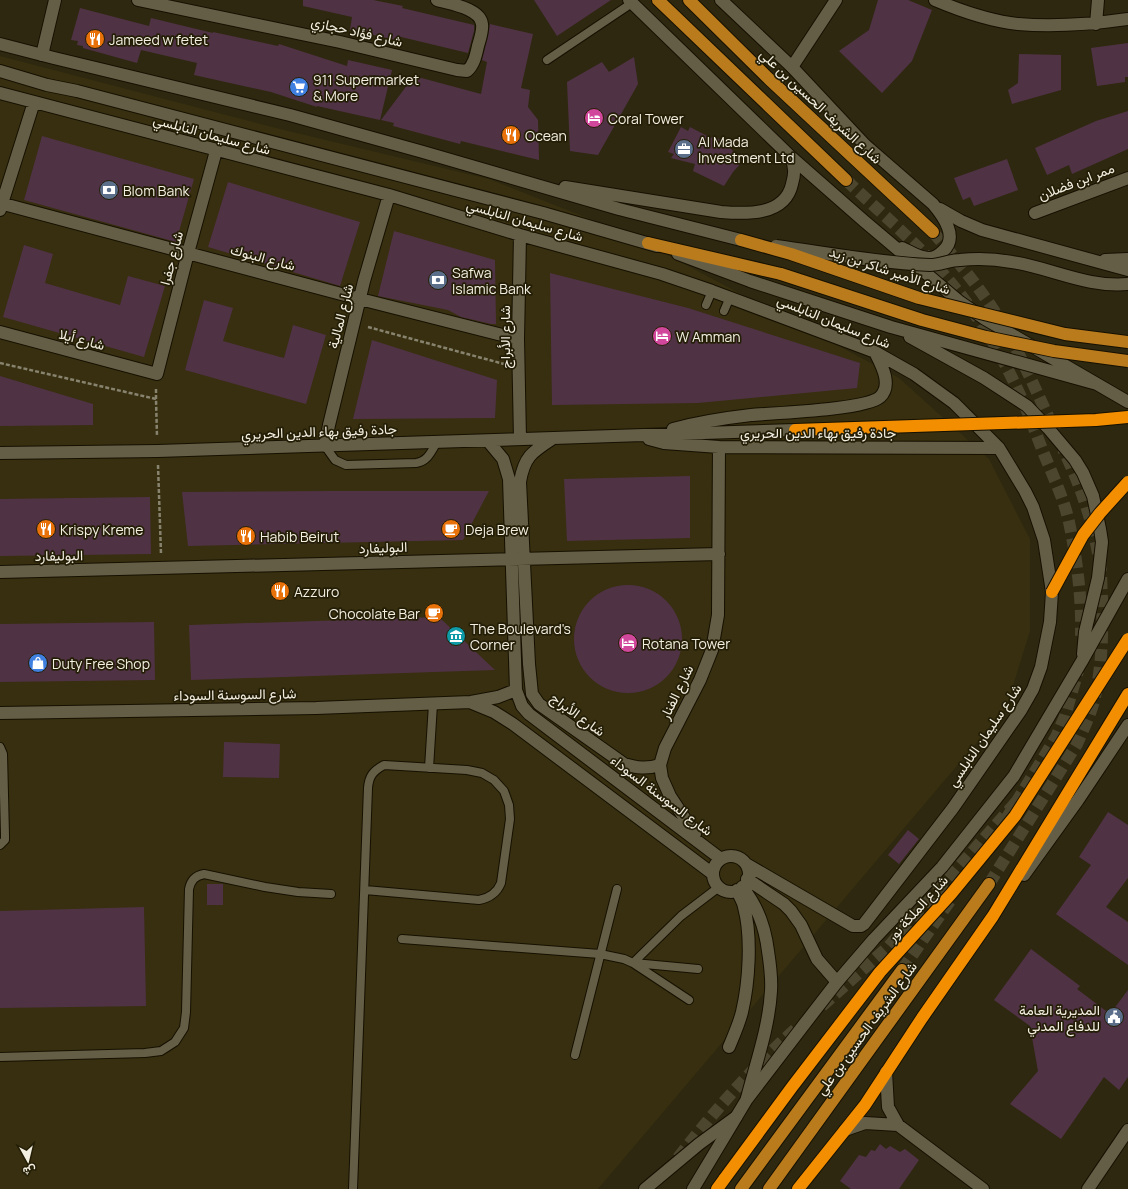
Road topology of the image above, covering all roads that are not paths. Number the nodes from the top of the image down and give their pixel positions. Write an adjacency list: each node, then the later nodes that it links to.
1 (55, 0): 14 (street)
2 (138, 0): 3 (street, شارع فؤاد حجازي)
3 (437, 0)
4 (658, 0): 24 (main road)
5 (689, 0): 29 (main road, شارع الشريف الحسين بن علي)
6 (721, 0): 16 (street)
7 (836, 0): 16 (street)
8 (935, 0): 12 (street)
9 (1098, 0): 12 (street)
10 (631, 1): 15 (lane); 21 (street)
11 (1128, 19): 12 (street)
12 (1096, 24)
13 (0, 44): 14 (street)
14 (42, 55): 23 (street)
15 (547, 60)
16 (792, 67): 26 (street)
17 (0, 71): 32 (street, شارع سليمان النابلسي)
18 (0, 93): 19 (street, شارع سليمان النابلسي)
19 (34, 102): 20 (street, شارع سليمان النابلسي); 27 (street)
20 (216, 151): 25 (street, شارع سليمان النابلسي); 34 (street, شارع جفرا)
21 (791, 158): 23 (street); 33 (street)
22 (1128, 178): 28 (street, ممر ابن فضلان)
23 (516, 179): 31 (street, شارع الأمير شاكر بن زيد)
24 (846, 180)
25 (389, 195): 30 (street, شارع سليمان النابلسي); 41 (street, شارع المالية)
26 (928, 200): 33 (street); 36 (street)
27 (1, 206): 34 (street, شارع البنوك)
28 (1035, 213)
29 (933, 232)
30 (520, 235): 39 (street, شارع سليمان النابلسي); 46 (street, شارع الأبراج)
31 (741, 240): 38 (street, bridge); 47 (main road, شارع الأمير شاكر بن زيد, bridge)
32 (648, 243): 44 (street, شارع سليمان النابلسي); 49 (main road, bridge)
33 (890, 243): 51 (street)
34 (188, 253): 41 (street, شارع البنوك); 50 (street, شارع جفرا)
35 (1128, 259): 36 (street)
36 (1090, 260): 37 (street)
37 (1128, 270)
38 (1128, 284)
39 (712, 291): 40 (street, شارع سليمان النابلسي); 42 (lane)
40 (730, 297): 43 (lane); 48 (street, شارع سليمان النابلسي)
41 (360, 299): 46 (street, شارع البنوك); 61 (street, شارع المالية)
42 (706, 305)
43 (724, 311)
44 (892, 327): 51 (street); 72 (street)
45 (0, 332): 50 (street, شارع أيلا)
46 (518, 339): 57 (street, شارع الأبراج)
47 (1128, 342)
48 (875, 352): 56 (street, جادة رفيق بهاء الدين الحريري); 63 (street, شارع سليمان النابلسي)
49 (1128, 361)
50 (157, 374)
51 (1097, 384): 52 (street)
52 (1128, 402)
53 (1128, 417): 54 (highway, bridge)
54 (796, 430): 56 (street, جادة رفيق بهاء الدين الحريري)
55 (638, 435): 56 (street, جادة رفيق بهاء الدين الحريري); 58 (street, جادة رفيق بهاء الدين الحريري); 62 (street, جادة رفيق بهاء الدين الحريري)
56 (659, 435)
57 (520, 439): 58 (street, جادة رفيق بهاء الدين الحريري); 59 (street, جادة رفيق بهاء الدين الحريري)
58 (553, 439): 67 (street, شارع الأبراج)
59 (488, 441): 60 (street, جادة رفيق بهاء الدين الحريري); 67 (street, شارع الأبراج)
60 (437, 442): 61 (street, جادة رفيق بهاء الدين الحريري); 61 (lane)
61 (325, 446): 64 (street, جادة رفيق بهاء الدين الحريري)
62 (719, 447): 63 (street, جادة رفيق بهاء الدين الحريري); 66 (street, شارع الفنار)
63 (999, 448): 70 (street, شارع سليمان النابلسي)
64 (0, 453)
65 (1128, 482): 70 (highway, bridge)
66 (720, 554): 67 (street, البوليفارد); 80 (street, شارع الفنار)
67 (518, 559): 68 (street, البوليفارد); 73 (street, شارع الأبراج); 80 (street, شارع الأبراج)
68 (0, 572)
69 (1128, 579): 72 (street)
70 (1052, 592): 85 (street, شارع سليمان النابلسي)
71 (1128, 639): 113 (highway, شارع الملكة نور, bridge)
72 (1082, 661): 99 (street)
73 (516, 690): 75 (street, شارع السوسنة السوداء); 82 (street, شارع السوسنة السوداء)
74 (1128, 694): 93 (highway)
75 (471, 702): 76 (street, شارع السوسنة السوداء); 86 (street, شارع السوسنة السوداء)
76 (433, 704): 77 (street, شارع السوسنة السوداء); 81 (lane)
77 (0, 713)
78 (1128, 725): 93 (street)
79 (0, 747): 83 (lane)
80 (660, 765): 82 (street)
81 (429, 768): 91 (lane); 91 (lane)
82 (700, 842): 84 (street, شارع السوسنة السوداء)
83 (0, 845)
84 (721, 859): 85 (street); 86 (street)
85 (746, 864): 88 (street)
86 (713, 874): 89 (street)
87 (989, 884): 115 (main road, شارع الشريف الحسين بن علي)
88 (742, 885): 89 (street); 99 (street); 101 (street); 105 (street)
89 (719, 887): 96 (lane)
90 (617, 889): 95 (lane)
91 (364, 890): 110 (lane)
92 (331, 894): 103 (lane)
93 (993, 916): 104 (highway)
94 (402, 939): 95 (lane)
95 (600, 954): 96 (lane); 102 (lane)
96 (633, 963): 97 (lane); 100 (lane)
97 (698, 968)
98 (902, 970): 114 (main road, شارع الشريف الحسين بن علي)
99 (837, 982): 105 (street)
100 (690, 1000)
101 (729, 1047)
102 (575, 1055)
103 (0, 1057)
104 (886, 1072): 107 (street); 108 (highway)
105 (747, 1099): 106 (street)
106 (736, 1117): 111 (street); 112 (street)
107 (898, 1125): 108 (street); 117 (street)
108 (845, 1130): 116 (highway)
109 (1128, 1130): 118 (street)
110 (352, 1189)
111 (645, 1189)
112 (693, 1189)
113 (717, 1189)
114 (741, 1189)
115 (769, 1189)
116 (798, 1189)
117 (983, 1189)
118 (1088, 1189)

